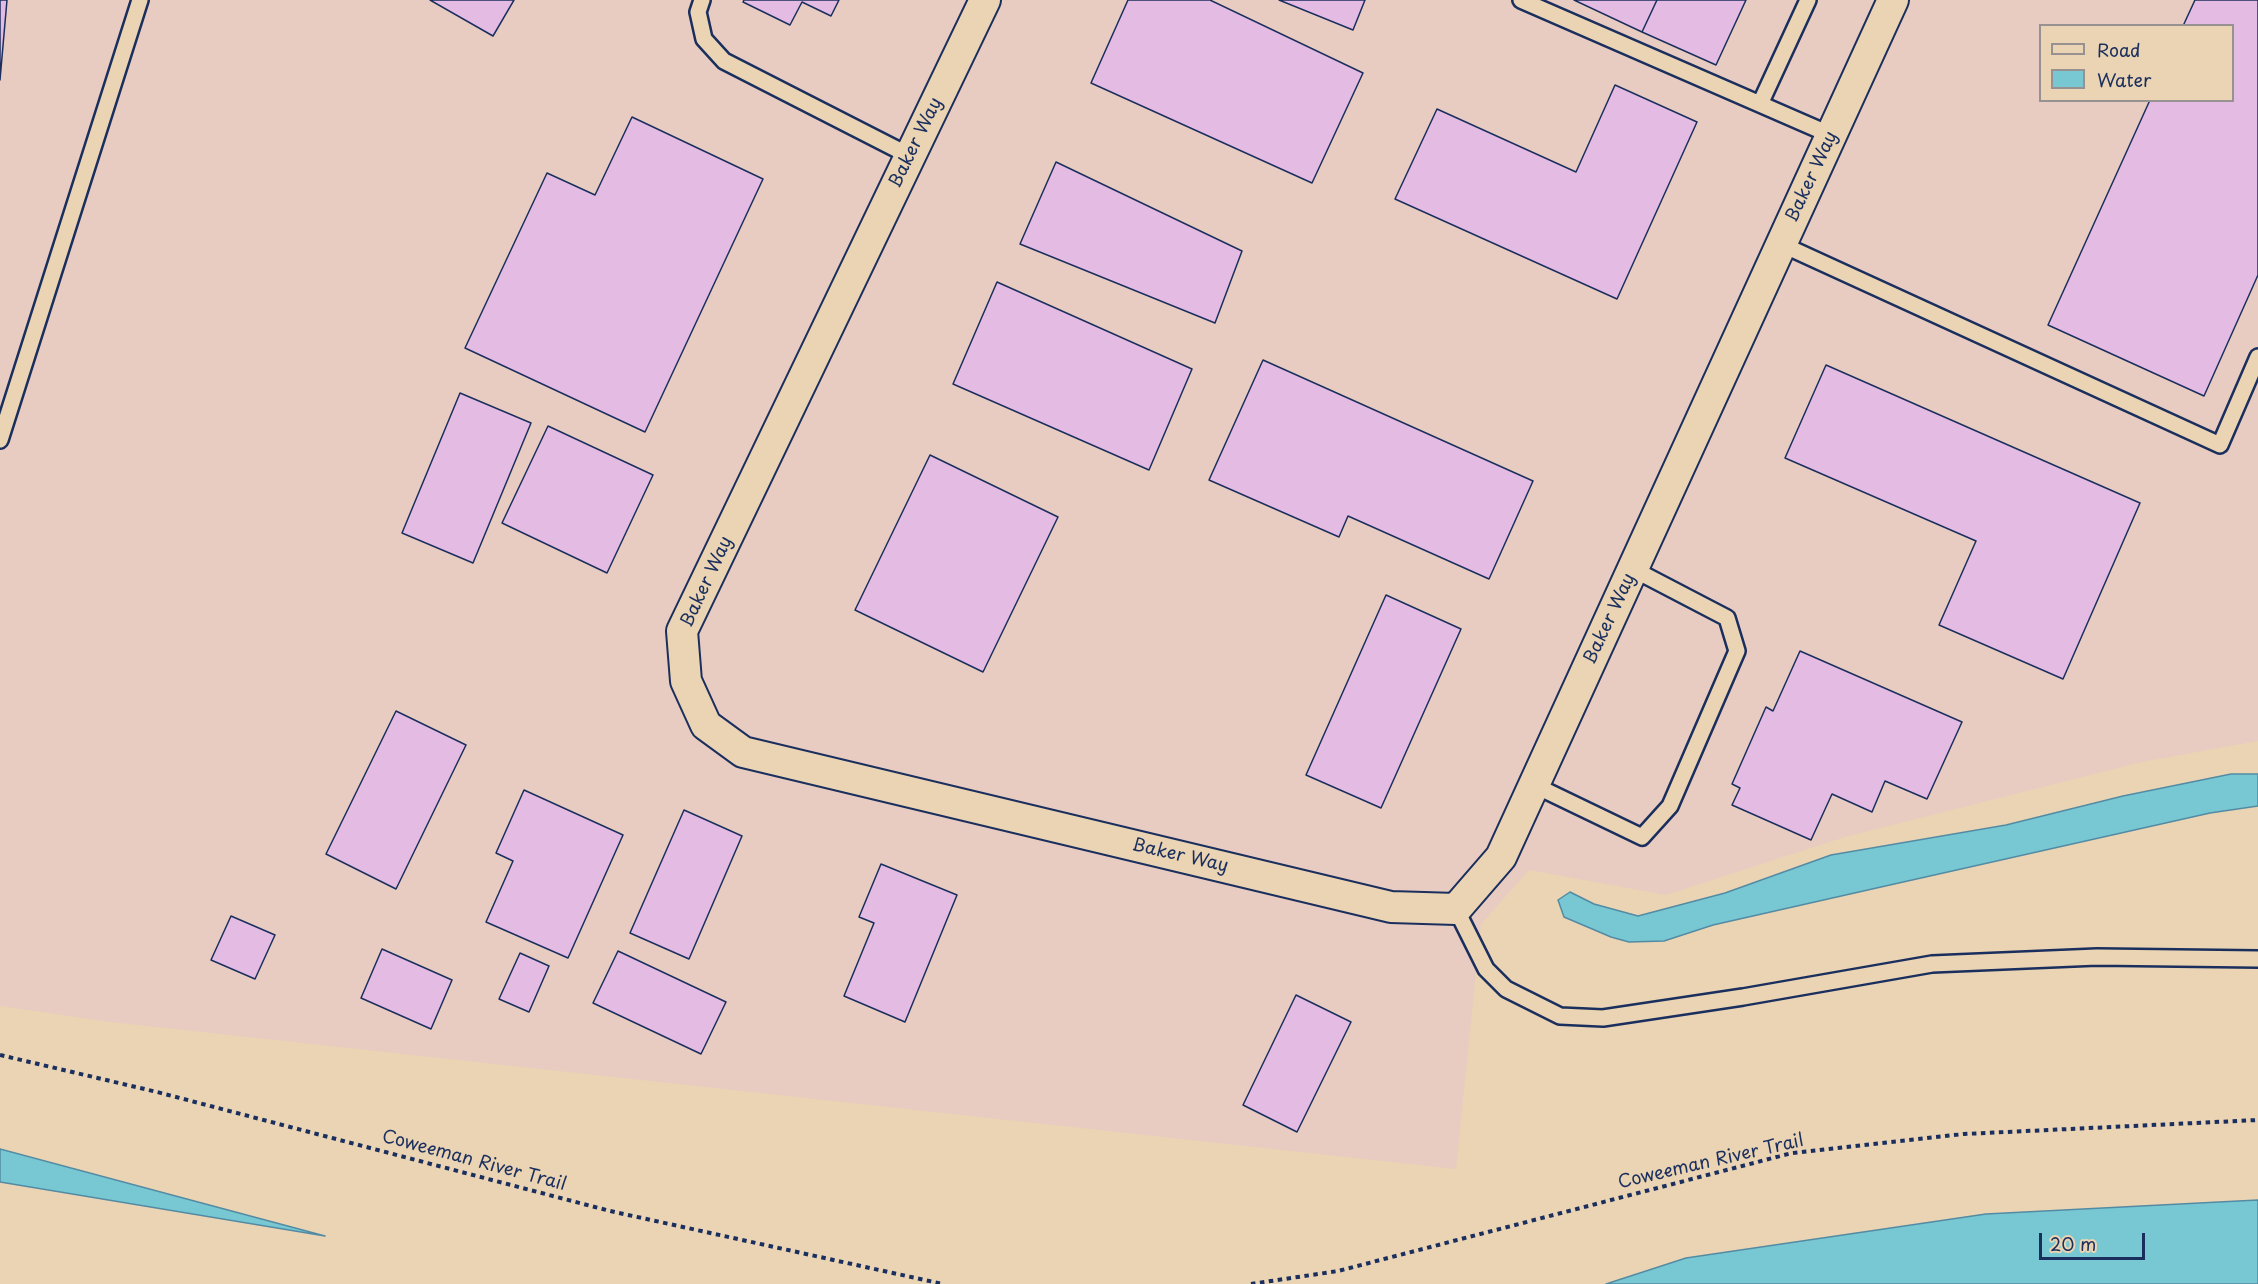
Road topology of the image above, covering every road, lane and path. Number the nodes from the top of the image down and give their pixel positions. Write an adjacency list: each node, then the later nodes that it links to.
1 (140, 0): 12 (lane)
2 (702, 0): 9 (lane)
3 (985, 0): 9 (street, Baker Way)
4 (1521, 0): 7 (lane)
5 (1808, 0): 7 (lane)
6 (1893, 0): 8 (street, Baker Way)
7 (1760, 104): 8 (lane)
8 (1831, 135): 10 (street, Baker Way)
9 (910, 156): 15 (street, Baker Way)
10 (1781, 244): 11 (lane); 13 (street, Baker Way)
11 (2258, 357)
12 (0, 440)
13 (1633, 569): 14 (street, Baker Way); 14 (lane)
14 (1534, 785): 15 (street, Baker Way)
15 (1456, 909): 16 (lane)
16 (2258, 959)
17 (0, 1055): 19 (path, Coweeman River Trail)
18 (2258, 1119): 20 (path, Coweeman River Trail)
19 (943, 1284)
20 (1251, 1284)

